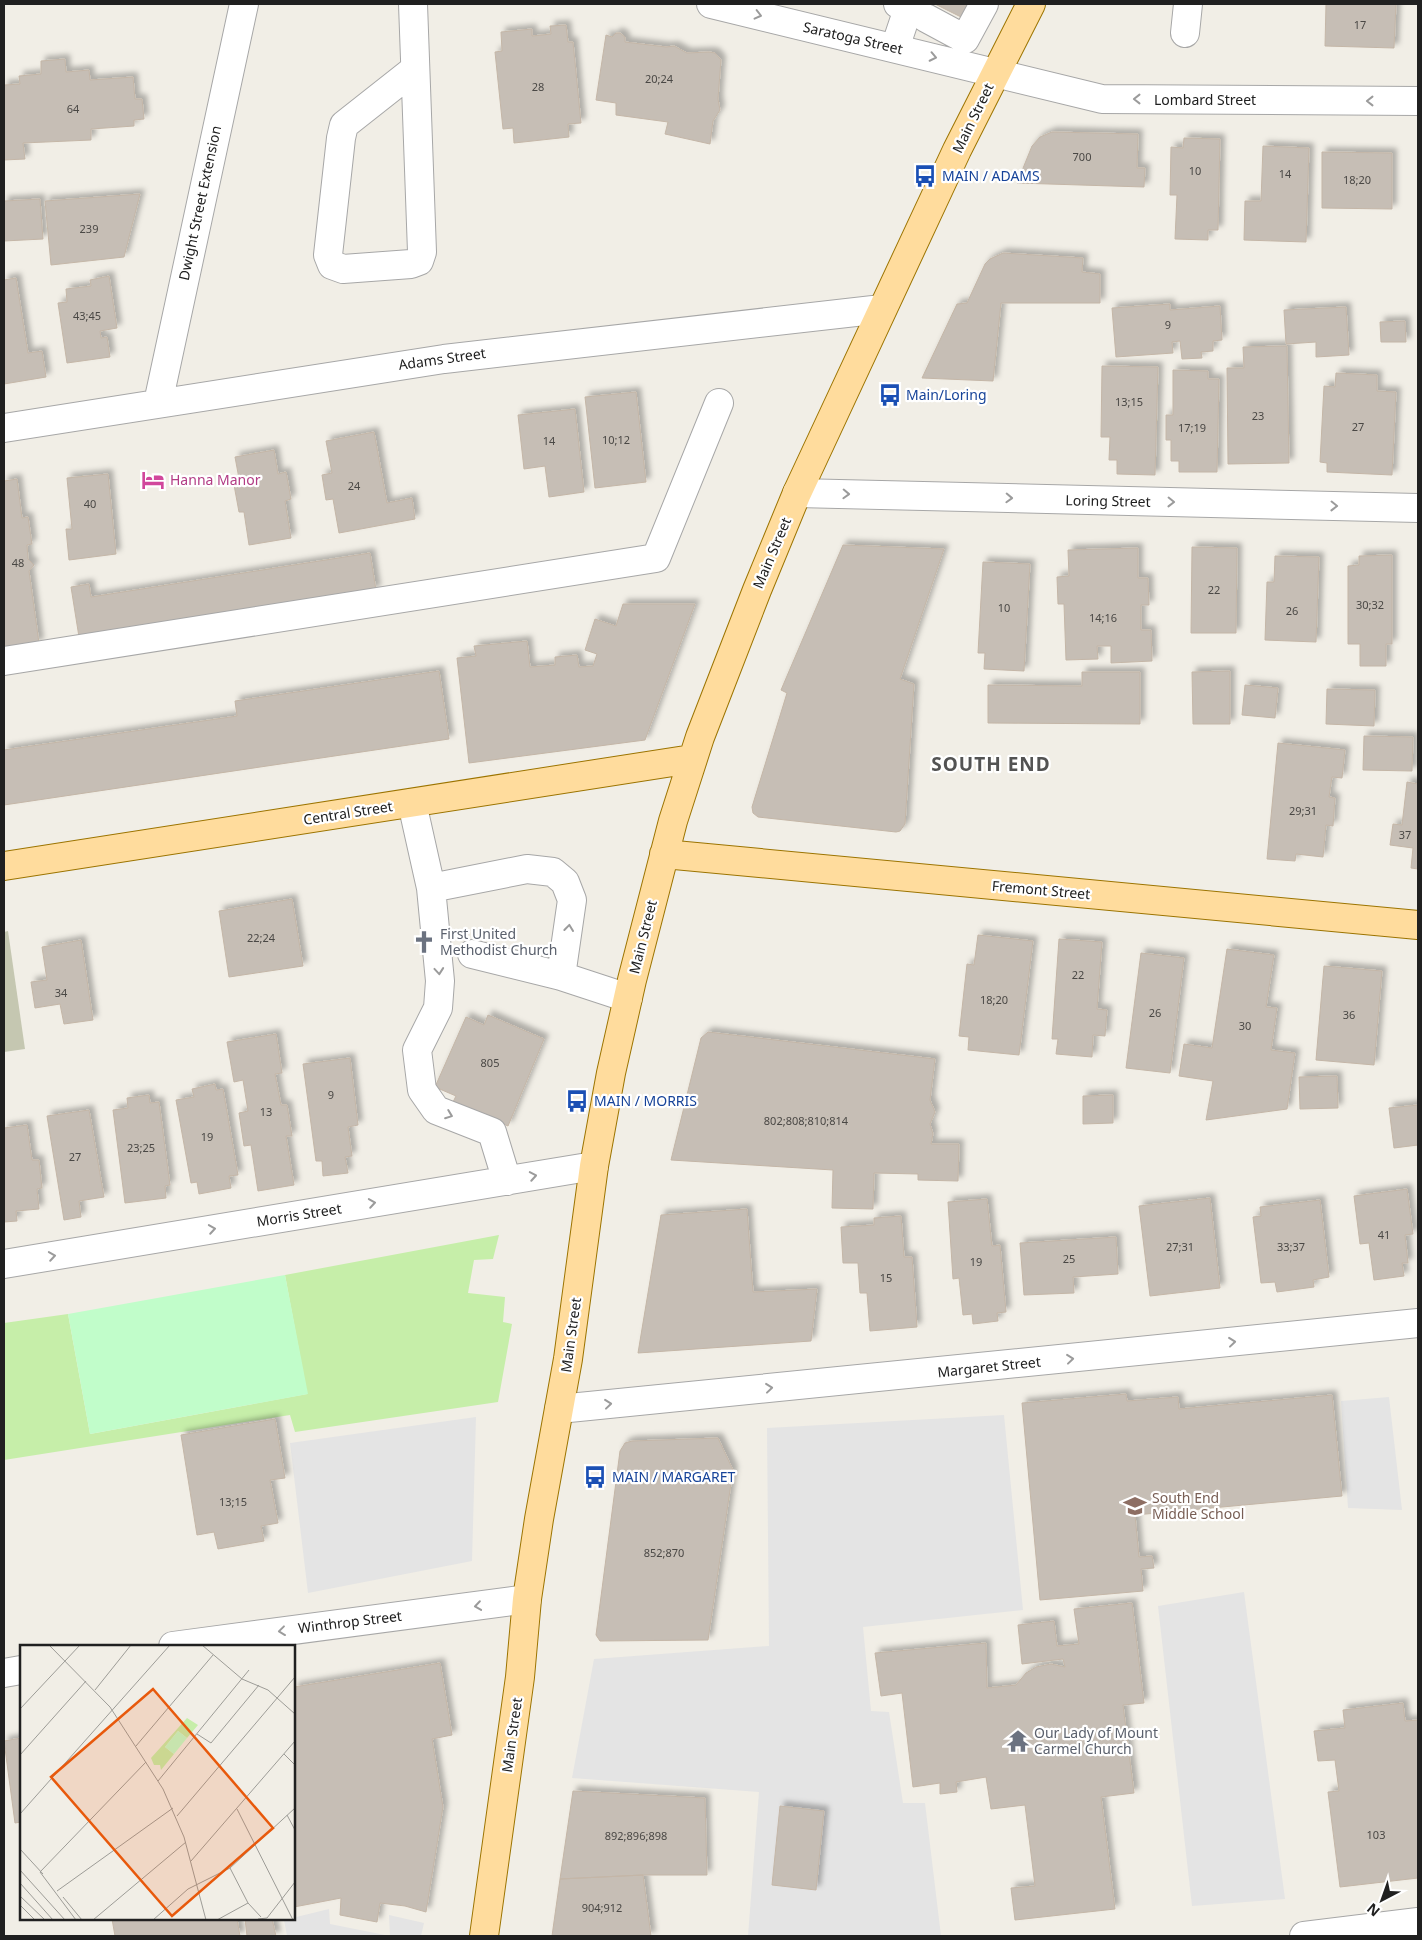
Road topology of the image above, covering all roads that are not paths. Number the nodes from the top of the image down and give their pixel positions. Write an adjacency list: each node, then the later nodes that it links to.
1 (244, 4): 14 (street, Dwight Street Extension)
2 (413, 4): 10 (street)
3 (711, 4): 9 (street, Saratoga Street, one-way to 9)
4 (984, 4): 7 (street)
5 (1031, 4): 11 (main road, Main Street)
6 (1188, 4): 8 (street)
7 (916, 9): 9 (street)
8 (1185, 33)
9 (895, 48): 11 (street, Saratoga Street, one-way to 11)
10 (415, 69): 10 (street)
11 (996, 71): 12 (street, Lombard Street, one-way to 11); 13 (main road, Main Street)
12 (1418, 101)
13 (882, 309): 14 (street, Adams Street); 17 (main road, Main Street)
14 (158, 402): 16 (street, Adams Street)
15 (719, 403): 19 (street)
16 (4, 428)
17 (798, 493): 18 (street, Loring Street, one-way to 18); 20 (main road, Main Street)
18 (1418, 508)
19 (4, 661)
20 (692, 759): 21 (main road, Central Street); 22 (main road, Main Street)
21 (412, 803): 23 (main road, Central Street); 24 (street)
22 (664, 854): 25 (main road, Fremont Street); 28 (main road, Main Street)
23 (4, 866)
24 (431, 888): 27 (street, one-way to 24); 30 (street, one-way to 30)
25 (1418, 925)
26 (472, 954): 27 (street)
27 (561, 976): 28 (street)
28 (628, 998): 29 (main road, Main Street)
29 (594, 1166): 30 (street, Morris Street, one-way to 29); 33 (main road, Main Street)
30 (507, 1181): 31 (street, Morris Street, one-way to 30)
31 (4, 1264)
32 (1418, 1323): 33 (street, Margaret Street, one-way to 32)
33 (559, 1409): 34 (main road, Main Street)
34 (527, 1599): 35 (street, Winthrop Street, one-way to 35); 39 (main road, Main Street)
35 (182, 1645)
36 (20, 1670): 37 (street)
37 (4, 1673)
38 (1418, 1922): 40 (street)
39 (484, 1936)
40 (1304, 1936)

